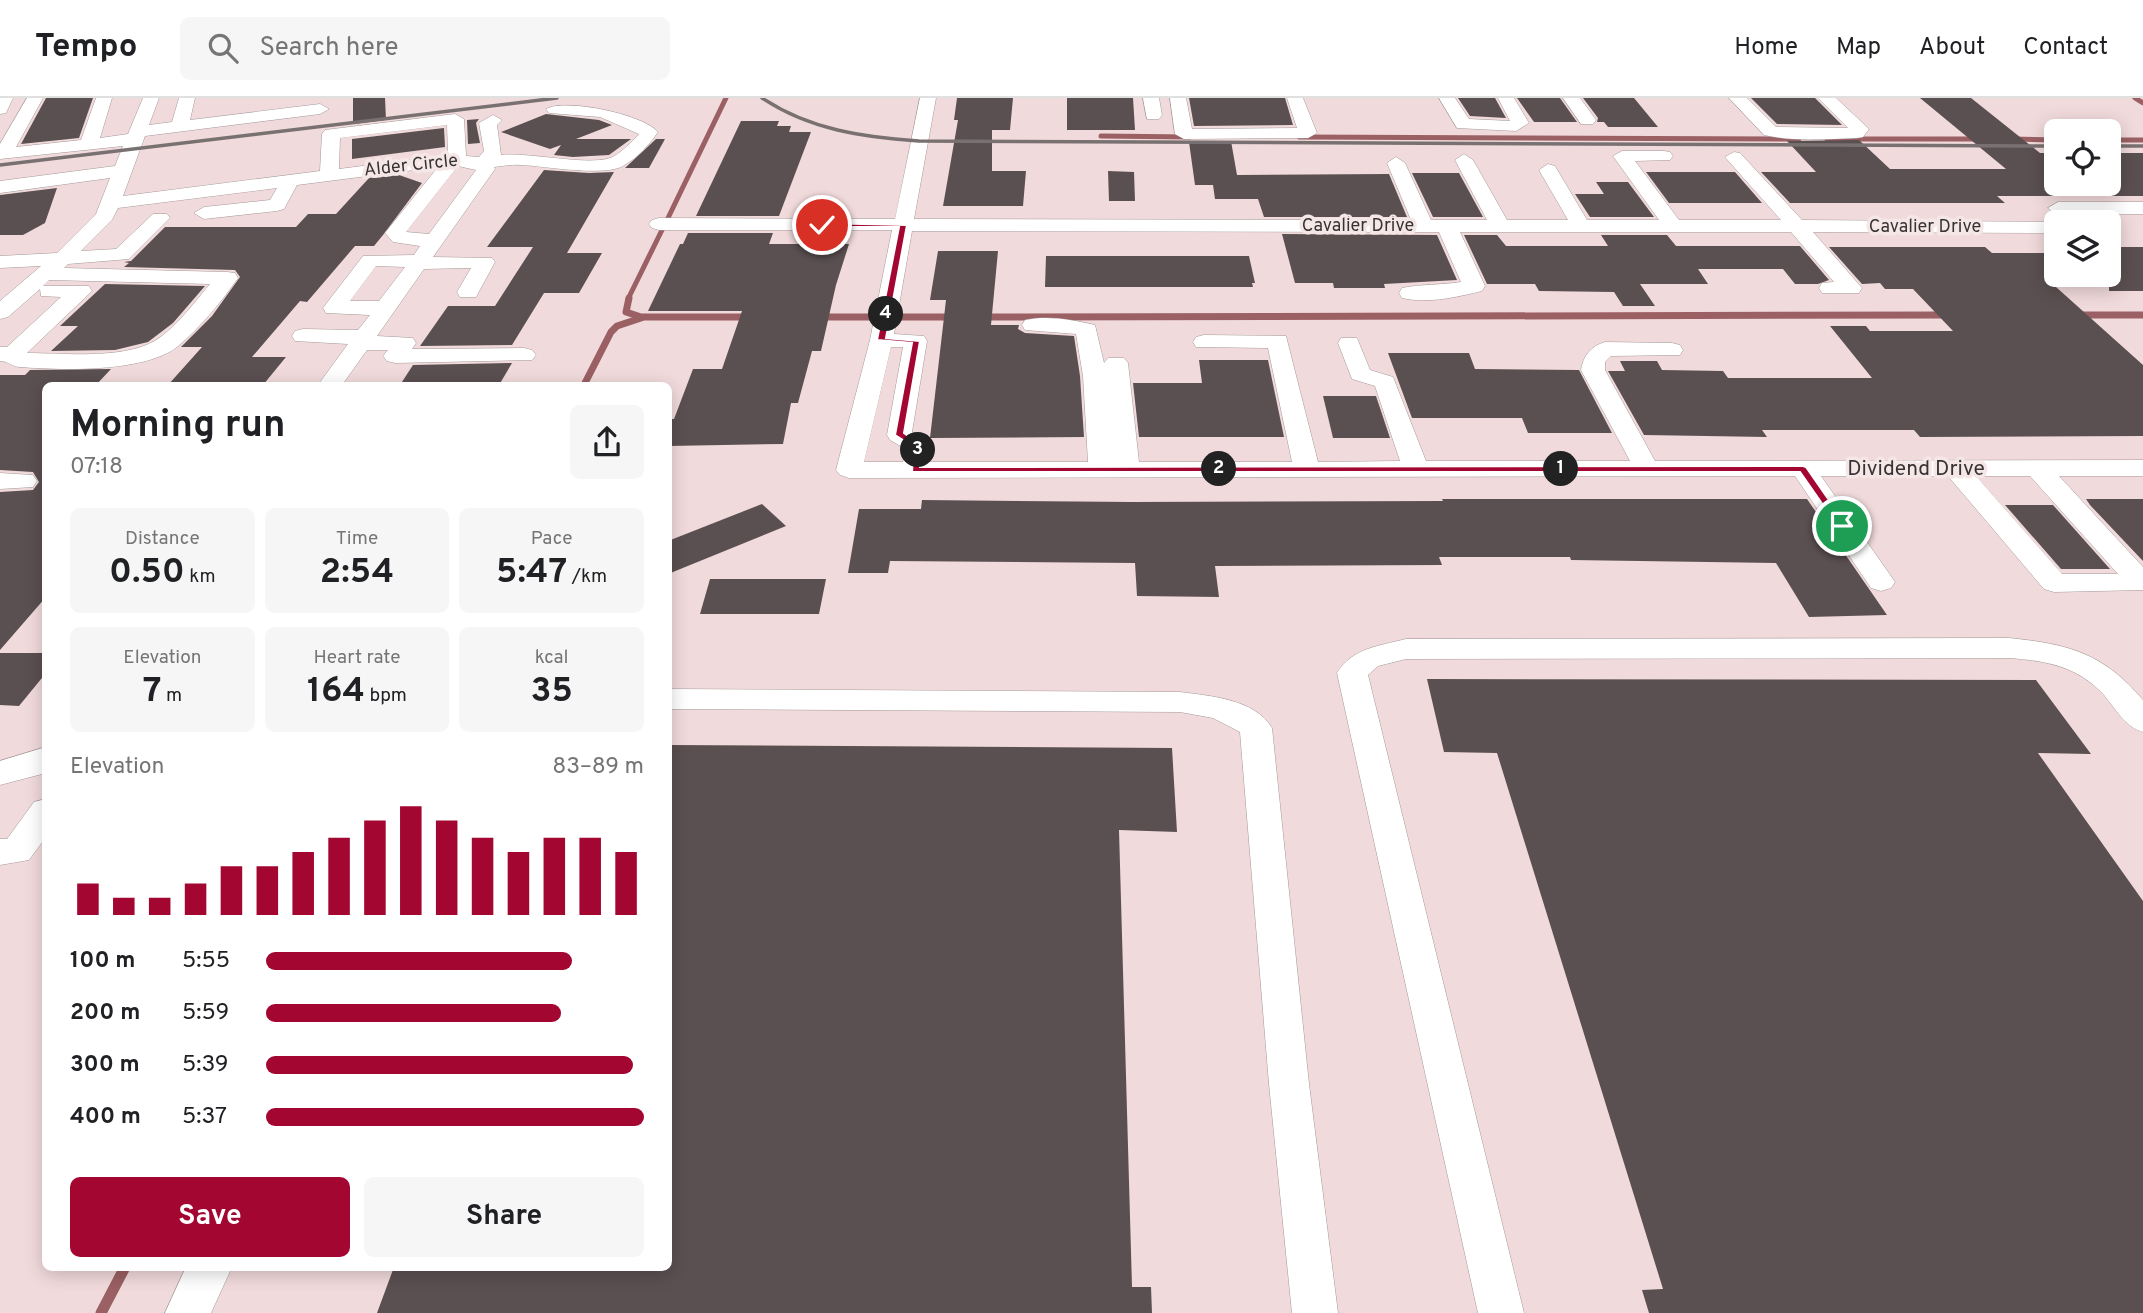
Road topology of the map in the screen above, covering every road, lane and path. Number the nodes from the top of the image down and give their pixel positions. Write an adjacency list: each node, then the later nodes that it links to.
1 (5, 98): 15 (street)
2 (35, 98): 22 (street)
3 (104, 98): 21 (street)
4 (151, 98): 20 (street)
5 (187, 98): 19 (street)
6 (928, 98): 40 (street)
7 (1178, 98): 8 (street)
8 (1295, 98)
9 (1447, 98): 10 (street)
10 (1506, 98)
11 (1571, 98): 18 (street)
12 (1737, 98): 13 (street)
13 (1826, 98)
14 (555, 108): 27 (street)
15 (0, 109)
16 (320, 109): 19 (street)
17 (493, 120): 27 (street)
18 (1587, 120)
19 (179, 127): 20 (street)
20 (137, 136): 21 (street); 30 (street)
21 (89, 144): 22 (street)
22 (1, 154)
23 (1664, 156): 45 (street)
24 (1734, 157): 46 (street)
25 (455, 160): 27 (street, Alder Circle); 31 (street, Alder Circle); 31 (street); 50 (street)
26 (1464, 160): 43 (street)
27 (484, 162): 50 (street, Alder Circle)
28 (1396, 163): 41 (street)
29 (1548, 170): 44 (street)
30 (123, 171): 33 (street); 34 (street)
31 (329, 176): 32 (street, Alder Circle)
32 (290, 181): 34 (street, Alder Circle); 37 (street)
33 (0, 187)
34 (111, 203): 39 (street)
35 (2143, 208): 36 (street)
36 (2060, 210)
37 (173, 216): 39 (street); 52 (street)
38 (659, 224): 40 (street)
39 (95, 225): 51 (street)
40 (903, 225): 41 (street, Cavalier Drive); 64 (street)
41 (1424, 226): 42 (street, Cavalier Drive)
42 (1447, 226): 43 (street, Cavalier Drive); 58 (street)
43 (1500, 226): 44 (street, Cavalier Drive)
44 (1581, 226): 45 (street, Cavalier Drive)
45 (1673, 226): 46 (street, Cavalier Drive)
46 (1795, 226): 47 (street, Cavalier Drive); 56 (street)
47 (2044, 227)
48 (2121, 227): 49 (street)
49 (2143, 227)
50 (435, 241): 53 (street, Alder Circle)
51 (79, 242): 52 (street); 54 (street)
52 (63, 258): 54 (street); 55 (street)
53 (419, 262): 57 (street); 59 (street, Alder Circle); 59 (street)
54 (2, 267): 55 (street)
55 (34, 282): 60 (street); 68 (street); 68 (street)
56 (1830, 288)
57 (468, 292)
58 (1410, 293)
59 (386, 308): 63 (street, Alder Circle)
60 (0, 312)
61 (1033, 326): 80 (street)
62 (303, 336): 63 (street)
63 (363, 340): 69 (street); 71 (street, Alder Circle)
64 (881, 340): 79 (street); 79 (street, Dividend Drive)
65 (1204, 342): 73 (street)
66 (1349, 343): 74 (street)
67 (1672, 350): 75 (street)
68 (7, 354)
69 (523, 355)
70 (1116, 363): 81 (street)
71 (332, 382)
72 (2143, 468): 78 (street, Dividend Drive)
73 (1307, 469): 74 (street, Dividend Drive); 81 (street, Dividend Drive)
74 (1416, 469): 75 (street, Dividend Drive)
75 (1647, 469): 76 (street, Dividend Drive)
76 (1803, 469): 77 (street, Dividend Drive); 82 (street)
77 (1956, 469): 78 (street, Dividend Drive); 78 (street)
78 (2038, 469)
79 (915, 470): 80 (street, Dividend Drive)
80 (1101, 470): 81 (street, Dividend Drive)
81 (1128, 470)
82 (1881, 582)
83 (672, 699): 91 (street)
84 (2143, 720): 92 (street)
85 (42, 765): 86 (street)
86 (0, 773)
87 (42, 817): 88 (street)
88 (21, 851)
89 (207, 1271): 90 (street)
90 (188, 1313)
91 (1315, 1313)
92 (1501, 1313)

